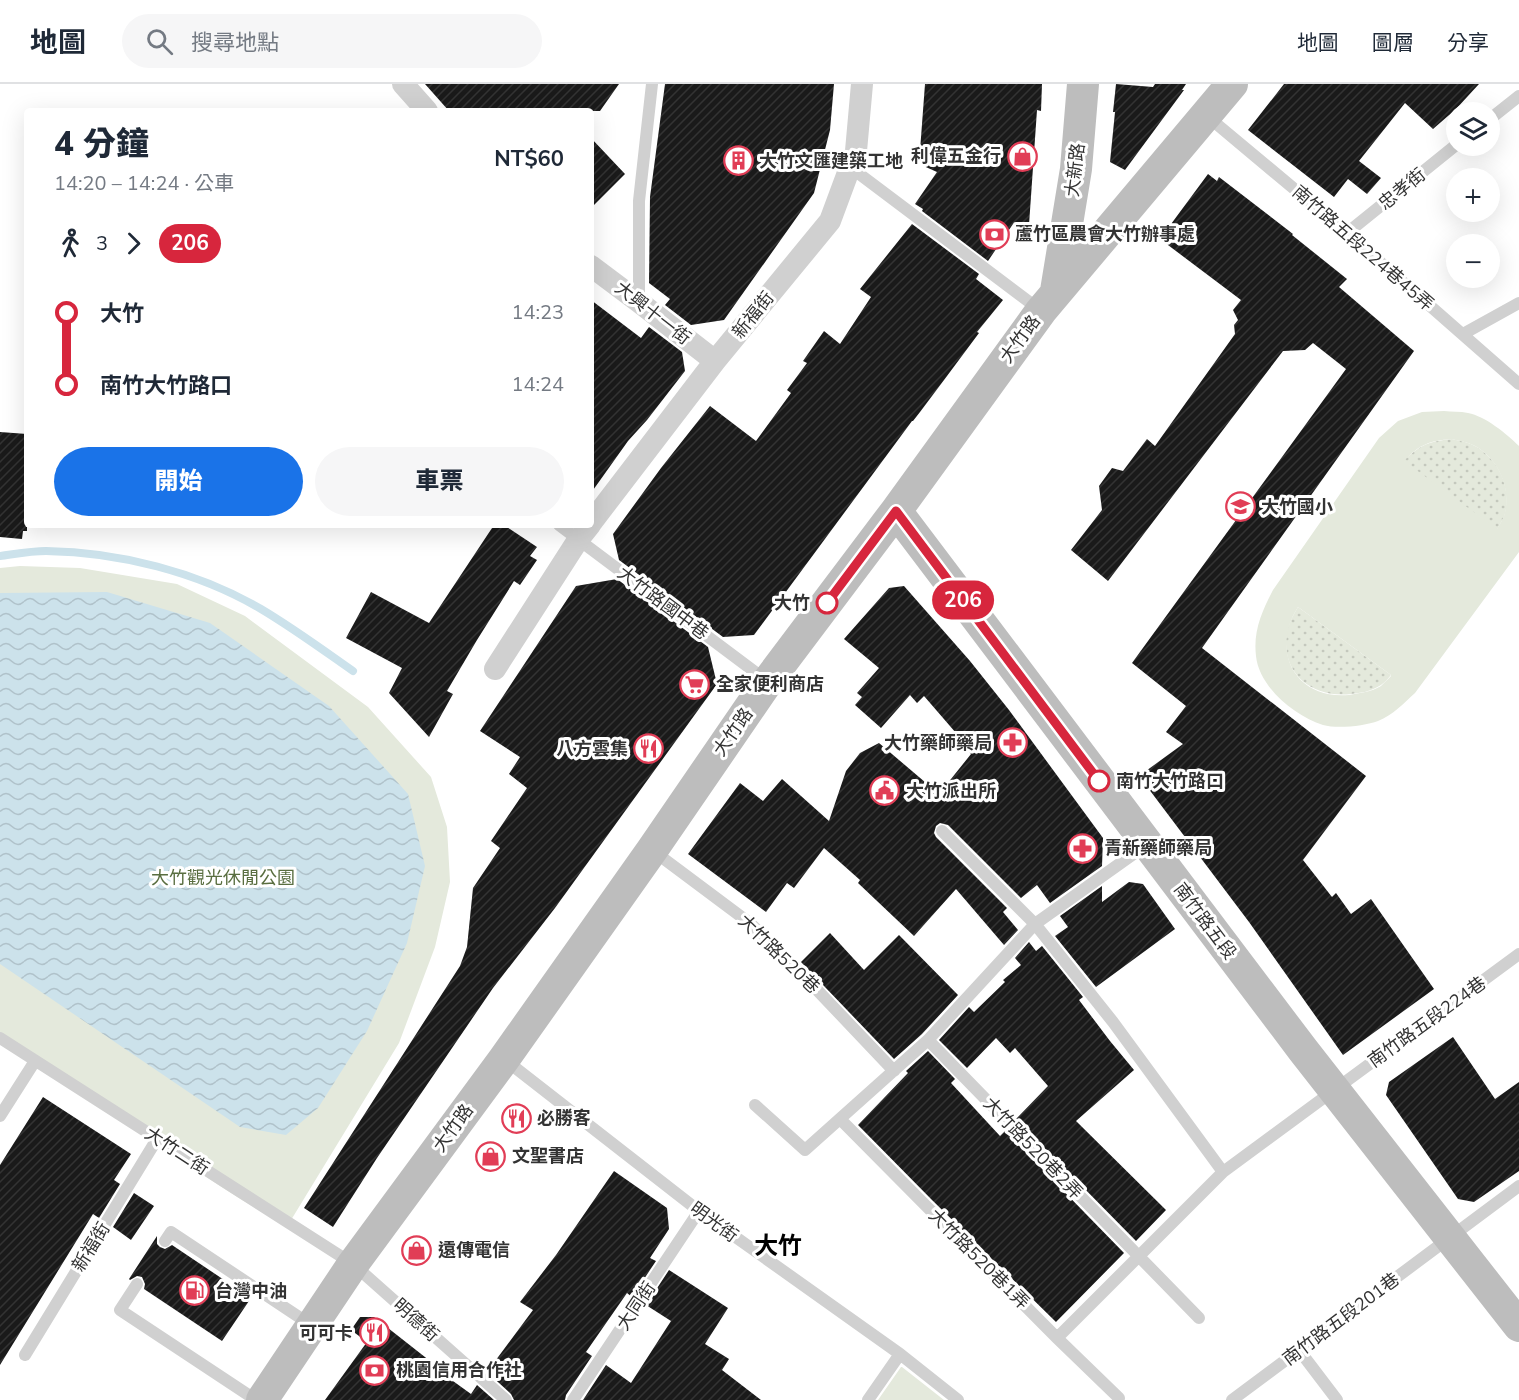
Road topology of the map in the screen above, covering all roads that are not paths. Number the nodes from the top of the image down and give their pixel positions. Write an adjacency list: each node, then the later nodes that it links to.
1 (403, 84): 7 (street)
2 (652, 84): 15 (lane)
3 (862, 84): 11 (street, 新福街)
4 (1083, 84): 14 (main road, 大新路)
5 (1233, 84): 9 (main road, 大竹路)
6 (1519, 96): 8 (lane)
7 (424, 108)
8 (1500, 111)
9 (1206, 115): 12 (lane, 南竹路五段224巷45弄); 14 (main road, 大竹路)
10 (1446, 154): 12 (lane, 忠孝街)
11 (850, 167): 14 (lane); 18 (street, 新福街)
12 (1347, 233): 17 (lane, 南竹路五段224巷45弄)
13 (594, 268): 15 (street, 大興十一街)
14 (1048, 301): 20 (main road, 大竹路)
15 (639, 302): 18 (street, 大興十一街)
16 (1519, 303): 17 (lane)
17 (1463, 334): 19 (lane, 南竹路五段224巷45弄)
18 (715, 361): 21 (street, 新福街)
19 (1519, 384)
20 (896, 511): 24 (main road, 大竹路); 26 (main road, 南竹路五段)
21 (594, 519)
22 (586, 529): 23 (street, 新福街); 24 (lane, 大竹路國中巷)
23 (495, 669)
24 (768, 681): 27 (main road, 大竹路)
25 (942, 831): 28 (lane)
26 (1147, 845): 28 (lane); 35 (main road, 南竹路五段)
27 (652, 850): 32 (main road, 大竹路); 34 (lane, 大竹路520巷)
28 (1035, 924): 31 (lane); 40 (lane)
29 (1519, 954): 35 (lane, 南竹路五段224巷)
30 (0, 1038): 33 (lane, 大竹二街)
31 (928, 1040): 34 (lane); 45 (lane, 大竹路520巷2弄)
32 (504, 1059): 42 (lane, 明光街); 46 (main road, 大竹路)
33 (35, 1061): 37 (lane); 39 (lane, 大竹二街)
34 (894, 1071): 38 (lane)
35 (1334, 1090): 40 (lane); 43 (main road, 南竹路五段)
36 (755, 1105): 38 (lane)
37 (0, 1116)
38 (840, 1119): 51 (lane, 大竹路520巷1弄)
39 (157, 1139): 46 (lane, 大竹二街); 53 (lane, 新福街)
40 (1223, 1172): 45 (lane)
41 (1519, 1186): 43 (lane, 南竹路五段201巷)
42 (699, 1211): 54 (lane, 明光街); 59 (lane, 大同街)
43 (1449, 1237): 50 (main road, 南竹路五段); 52 (lane, 南竹路五段201巷)
44 (165, 1241): 49 (lane)
45 (1138, 1256): 48 (lane, 大竹路520巷2弄); 51 (lane)
46 (353, 1264): 49 (main road, 大竹路); 58 (lane, 明德街)
47 (137, 1284): 56 (lane)
48 (1198, 1318)
49 (312, 1326): 57 (main road, 大竹路)
50 (1519, 1326)
51 (1057, 1338): 55 (lane, 大竹路520巷1弄)
52 (1299, 1350): 62 (lane, 南竹路五段201巷); 63 (lane)
53 (25, 1354)
54 (900, 1354): 60 (lane); 61 (lane, 明光街)
55 (1119, 1398)
56 (256, 1400)
57 (262, 1400)
58 (506, 1400)
59 (573, 1400)
60 (867, 1400)
61 (958, 1400)
62 (1232, 1400)
63 (1337, 1400)

